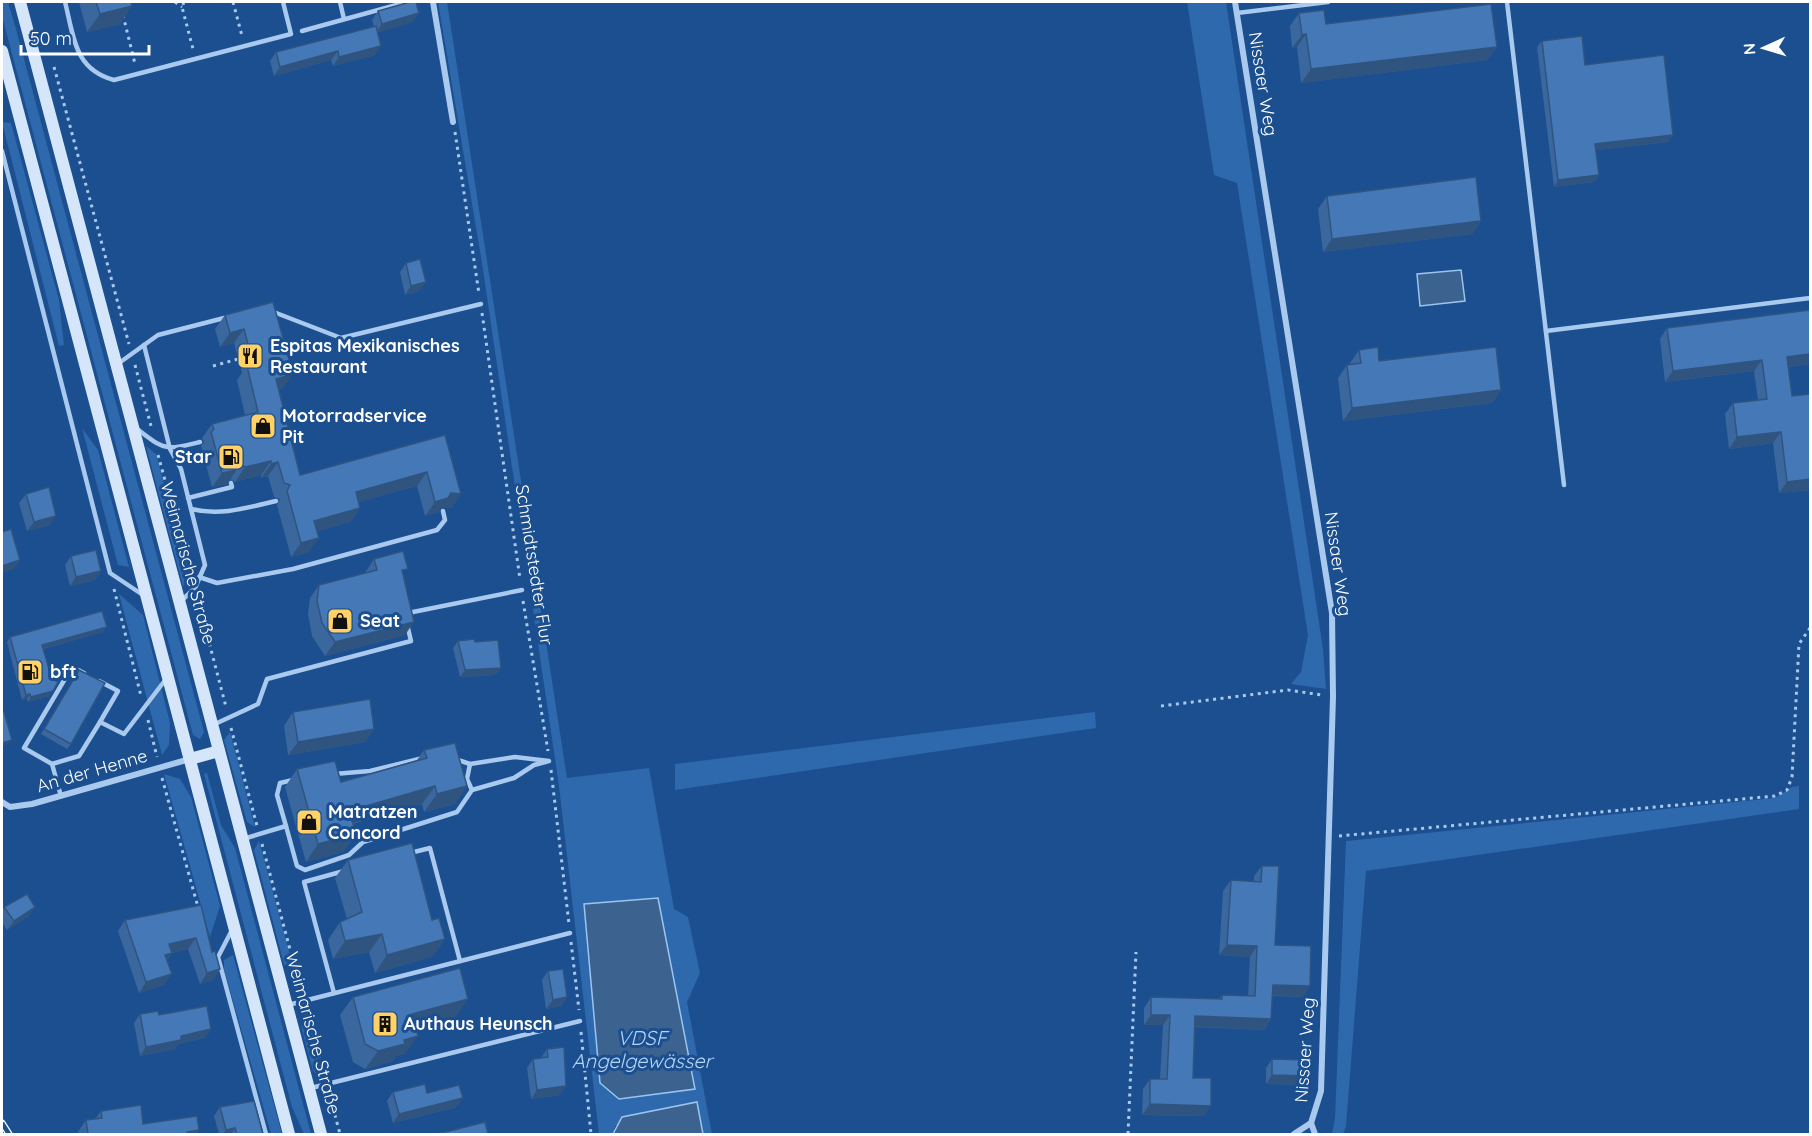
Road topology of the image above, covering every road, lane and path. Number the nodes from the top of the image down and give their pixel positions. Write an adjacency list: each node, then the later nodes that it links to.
1 (21, 2): 34 (main road, Weimarische Straße)
2 (65, 2): 23 (lane)
3 (175, 2): 13 (path)
4 (184, 2): 13 (path)
5 (233, 2): 18 (path)
6 (283, 2): 18 (lane)
7 (340, 2): 16 (lane)
8 (407, 2): 16 (lane)
9 (433, 2): 24 (street)
10 (1235, 2): 15 (street, Nissaer Weg)
11 (1328, 2): 15 (lane)
12 (1507, 2): 30 (lane)
13 (182, 7): 21 (path)
14 (122, 12): 23 (path)
15 (1237, 13): 53 (street, Nissaer Weg)
16 (344, 19): 17 (lane)
17 (302, 31)
18 (244, 46): 21 (lane)
19 (2, 51): 22 (main road)
20 (52, 58): 32 (path)
21 (195, 59): 23 (lane)
22 (5, 74): 49 (main road)
23 (138, 74)
24 (453, 122): 27 (path, Schmidtstedter Flur)
25 (2, 152): 49 (lane)
26 (1810, 298): 30 (lane)
27 (481, 304): 28 (lane); 48 (path, Schmidtstedter Flur)
28 (263, 308)
29 (231, 316): 31 (lane)
30 (1545, 331): 41 (lane)
31 (144, 345): 32 (lane); 39 (lane)
32 (132, 354): 34 (lane); 38 (path)
33 (238, 359): 35 (path)
34 (118, 364): 36 (main road, Weimarische Straße)
35 (213, 366)
36 (134, 427): 38 (lane); 50 (main road, Weimarische Straße)
37 (200, 442): 39 (lane)
38 (155, 443): 39 (lane); 47 (path)
39 (170, 449): 42 (lane)
40 (231, 483): 42 (lane)
41 (1564, 485)
42 (188, 498): 44 (lane)
43 (276, 501): 44 (lane)
44 (191, 509): 46 (lane)
45 (443, 511): 46 (lane)
46 (199, 577): 47 (lane)
47 (195, 588): 50 (lane); 55 (path)
48 (522, 590): 55 (lane); 62 (path, Schmidtstedter Flur)
49 (145, 597): 52 (main road)
50 (180, 603): 57 (main road, Weimarische Straße)
51 (1810, 628): 72 (path)
52 (168, 677): 56 (lane); 61 (main road)
53 (1333, 697): 54 (path); 72 (street, Nissaer Weg)
54 (1161, 706)
55 (229, 719): 57 (lane); 71 (path)
56 (100, 722): 63 (lane); 63 (lane)
57 (212, 725): 58 (main road, Weimarische Straße)
58 (219, 751): 61 (main road); 73 (main road, Weimarische Straße)
59 (431, 757): 65 (lane)
60 (446, 757): 64 (lane)
61 (190, 759): 68 (street, An der Henne); 76 (main road)
62 (549, 761): 64 (lane); 67 (lane); 77 (path, Schmidtstedter Flur)
63 (52, 764): 68 (lane)
64 (470, 764): 67 (lane)
65 (324, 775)
66 (302, 778): 70 (lane)
67 (472, 790): 70 (lane)
68 (61, 796): 69 (street, An der Henne)
69 (2, 802)
70 (286, 826): 71 (lane)
71 (259, 834): 73 (lane); 81 (path)
72 (1328, 837): 86 (street, Nissaer Weg)
73 (243, 839): 82 (main road, Weimarische Straße)
74 (407, 854): 79 (lane)
75 (350, 870): 80 (lane)
76 (234, 925): 87 (lane); 88 (main road)
77 (570, 933): 79 (lane); 83 (path, Schmidtstedter Flur)
78 (1136, 952): 92 (path)
79 (460, 961): 80 (lane)
80 (334, 993): 81 (lane)
81 (303, 1001): 82 (lane); 84 (path)
82 (288, 1005): 85 (main road, Weimarische Straße)
83 (580, 1021): 84 (lane); 91 (path, Schmidtstedter Flur)
84 (327, 1084): 85 (lane); 90 (path)
85 (309, 1089): 89 (main road, Weimarische Straße)
86 (1311, 1123): 93 (street); 94 (street, Nissaer Weg)
87 (266, 1134)
88 (289, 1134)
89 (321, 1134)
90 (340, 1134)
91 (591, 1134)
92 (1128, 1134)
93 (1294, 1134)
94 (1316, 1134)

